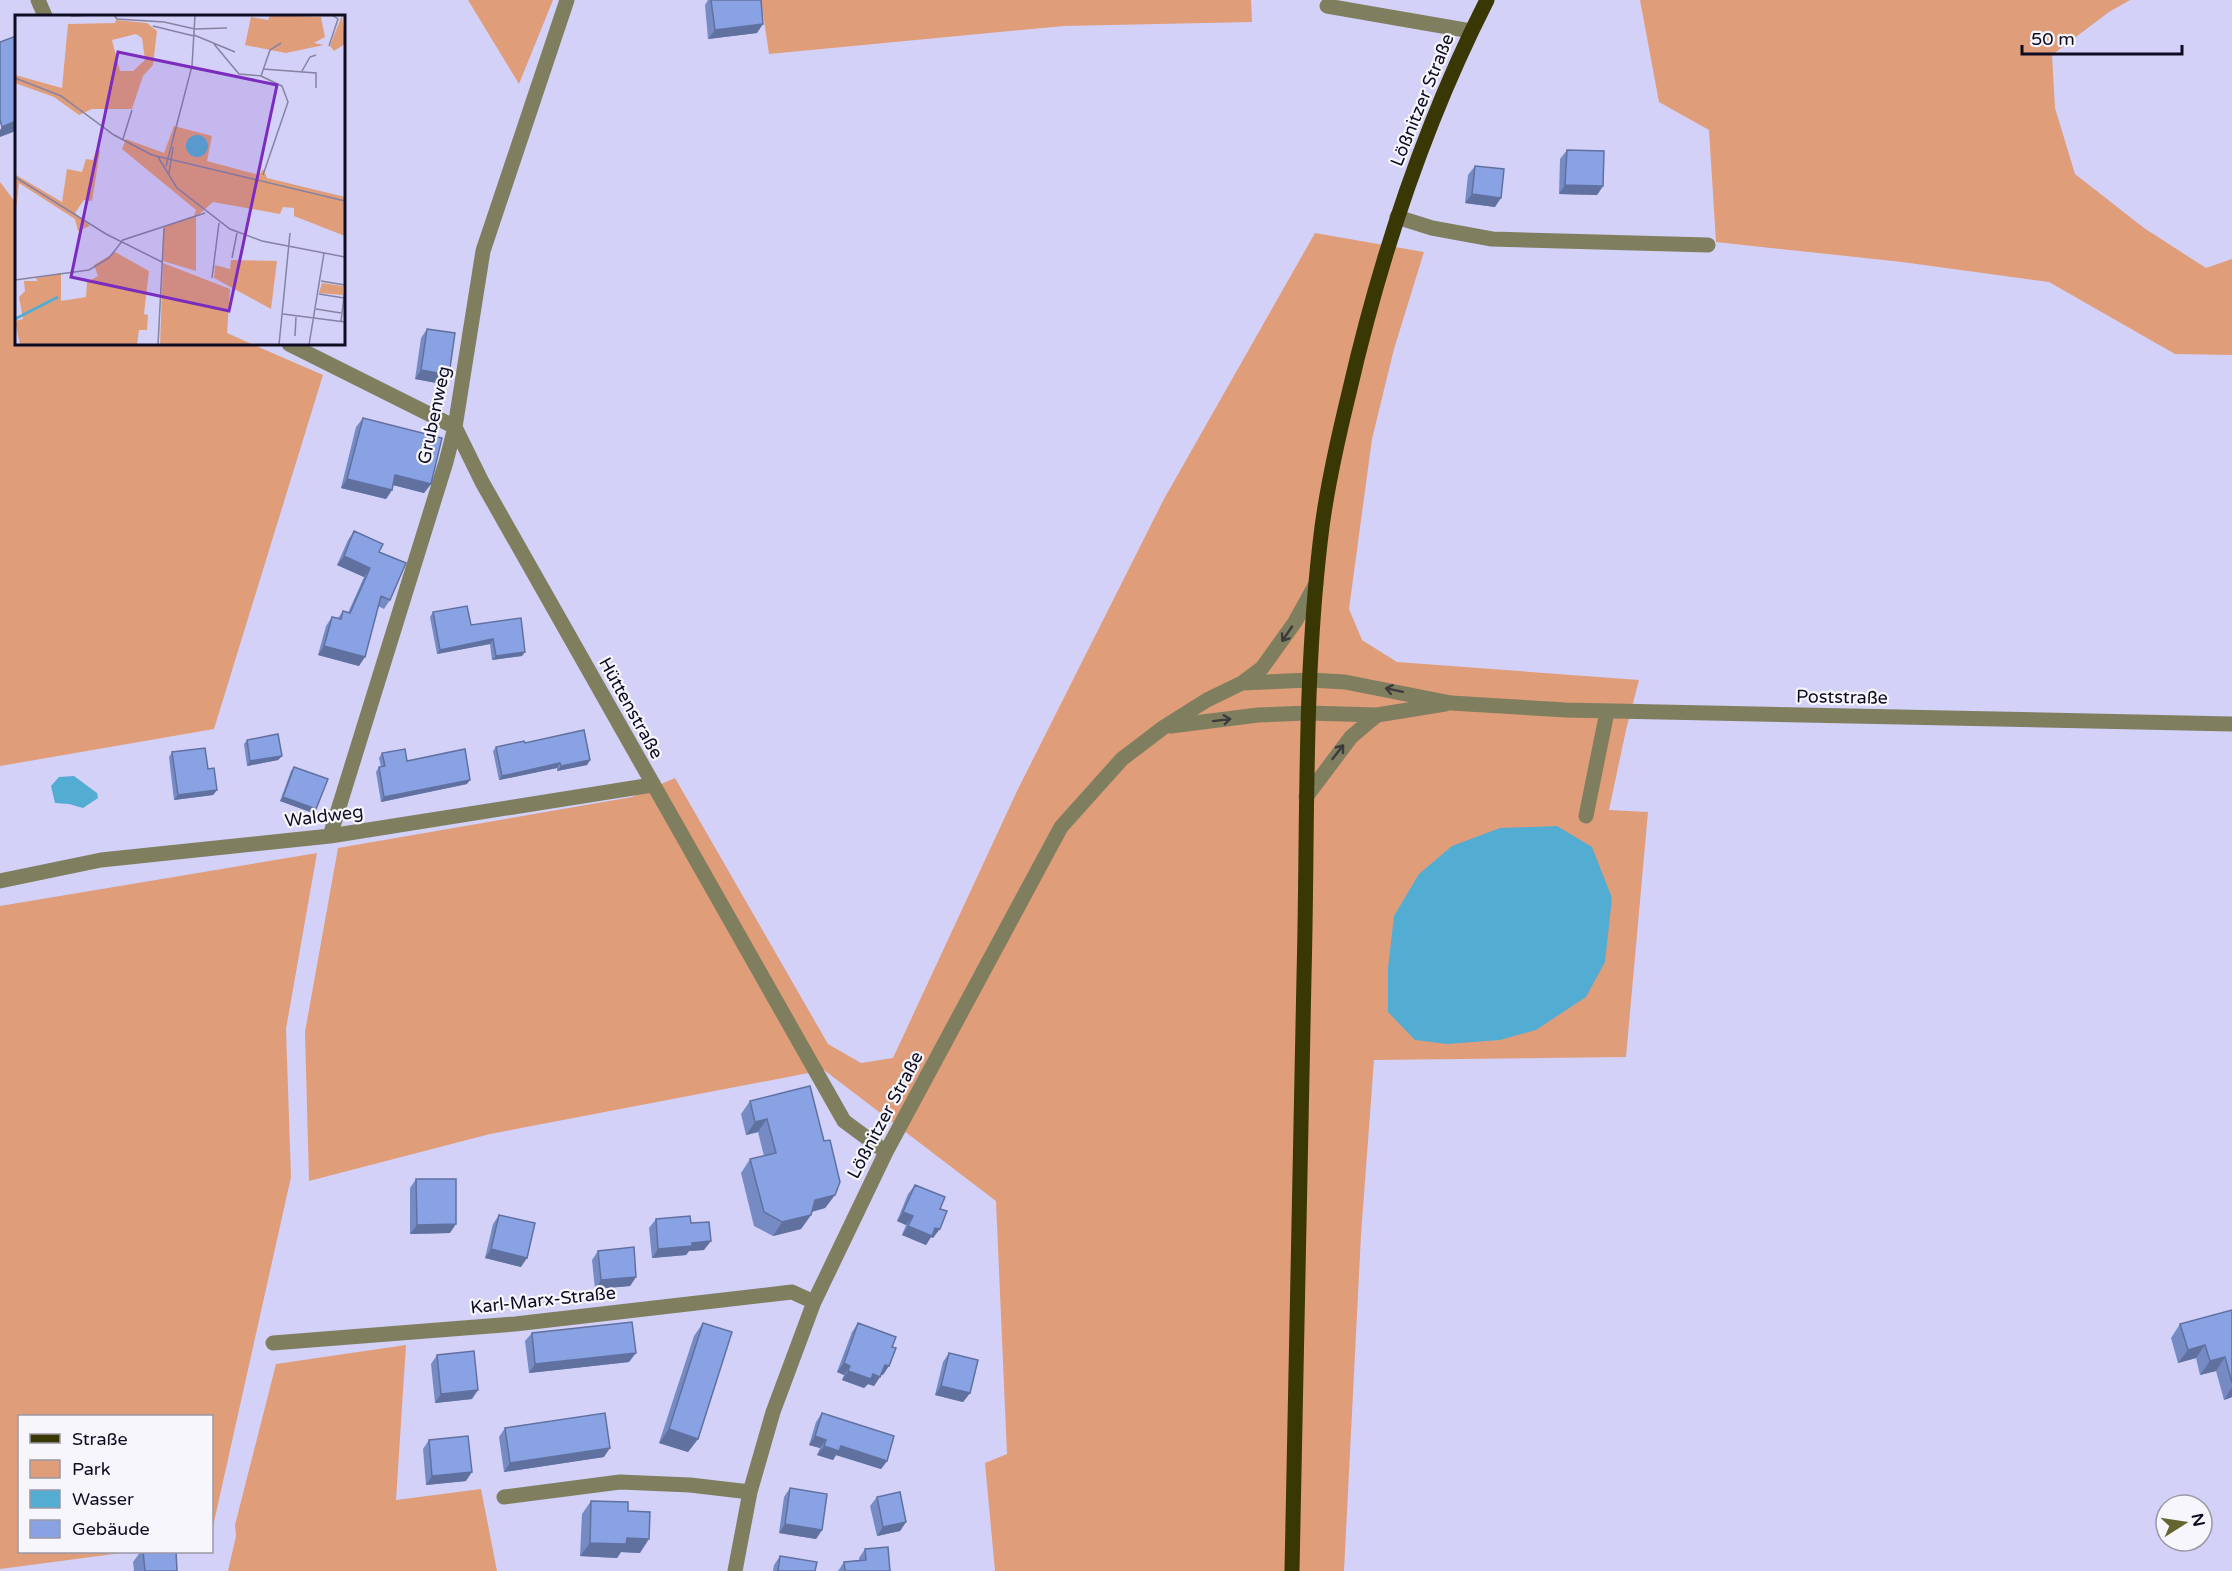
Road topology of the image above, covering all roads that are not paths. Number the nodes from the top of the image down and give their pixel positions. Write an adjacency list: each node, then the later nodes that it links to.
1 (38, 0): 5 (street)
2 (567, 0): 10 (street, Grubenweg)
3 (1487, 0): 6 (main road, Lößnitzer Straße)
4 (1327, 6): 6 (street)
5 (45, 15)
6 (1471, 31): 7 (main road, Lößnitzer Straße)
7 (1397, 217): 8 (street); 11 (main road, Lößnitzer Straße)
8 (1708, 245)
9 (291, 345): 10 (street)
10 (454, 427): 20 (street, Hüttenstraße); 23 (street, Grubenweg)
11 (1316, 584): 12 (main road, Lößnitzer Straße); 13 (street, Lößnitzer Straße, one-way to 13)
12 (1310, 680): 13 (street, Lößnitzer Straße); 14 (street, Poststraße, one-way to 12); 16 (main road, Lößnitzer Straße)
13 (1242, 683): 19 (street, Lößnitzer Straße)
14 (1451, 703): 15 (street, Poststraße); 17 (street, Poststraße)
15 (1607, 712): 18 (street, Poststraße); 22 (street)
16 (1308, 713): 17 (street, Poststraße); 19 (street, one-way to 16); 21 (main road, Lößnitzer Straße)
17 (1377, 715): 21 (street, one-way to 17)
18 (2232, 724)
19 (1164, 727): 25 (street, Lößnitzer Straße)
20 (652, 784): 23 (street, Waldweg); 25 (street, Hüttenstraße)
21 (1306, 797): 31 (main road, Lößnitzer Straße)
22 (1586, 816)
23 (330, 836): 24 (street, Waldweg)
24 (0, 881)
25 (886, 1152): 26 (street, Lößnitzer Straße)
26 (814, 1302): 27 (street, Karl-Marx-Straße); 28 (street, Lößnitzer Straße)
27 (273, 1343)
28 (750, 1492): 29 (street); 30 (street, Lößnitzer Straße)
29 (504, 1497)
30 (735, 1571)
31 (1292, 1571)

